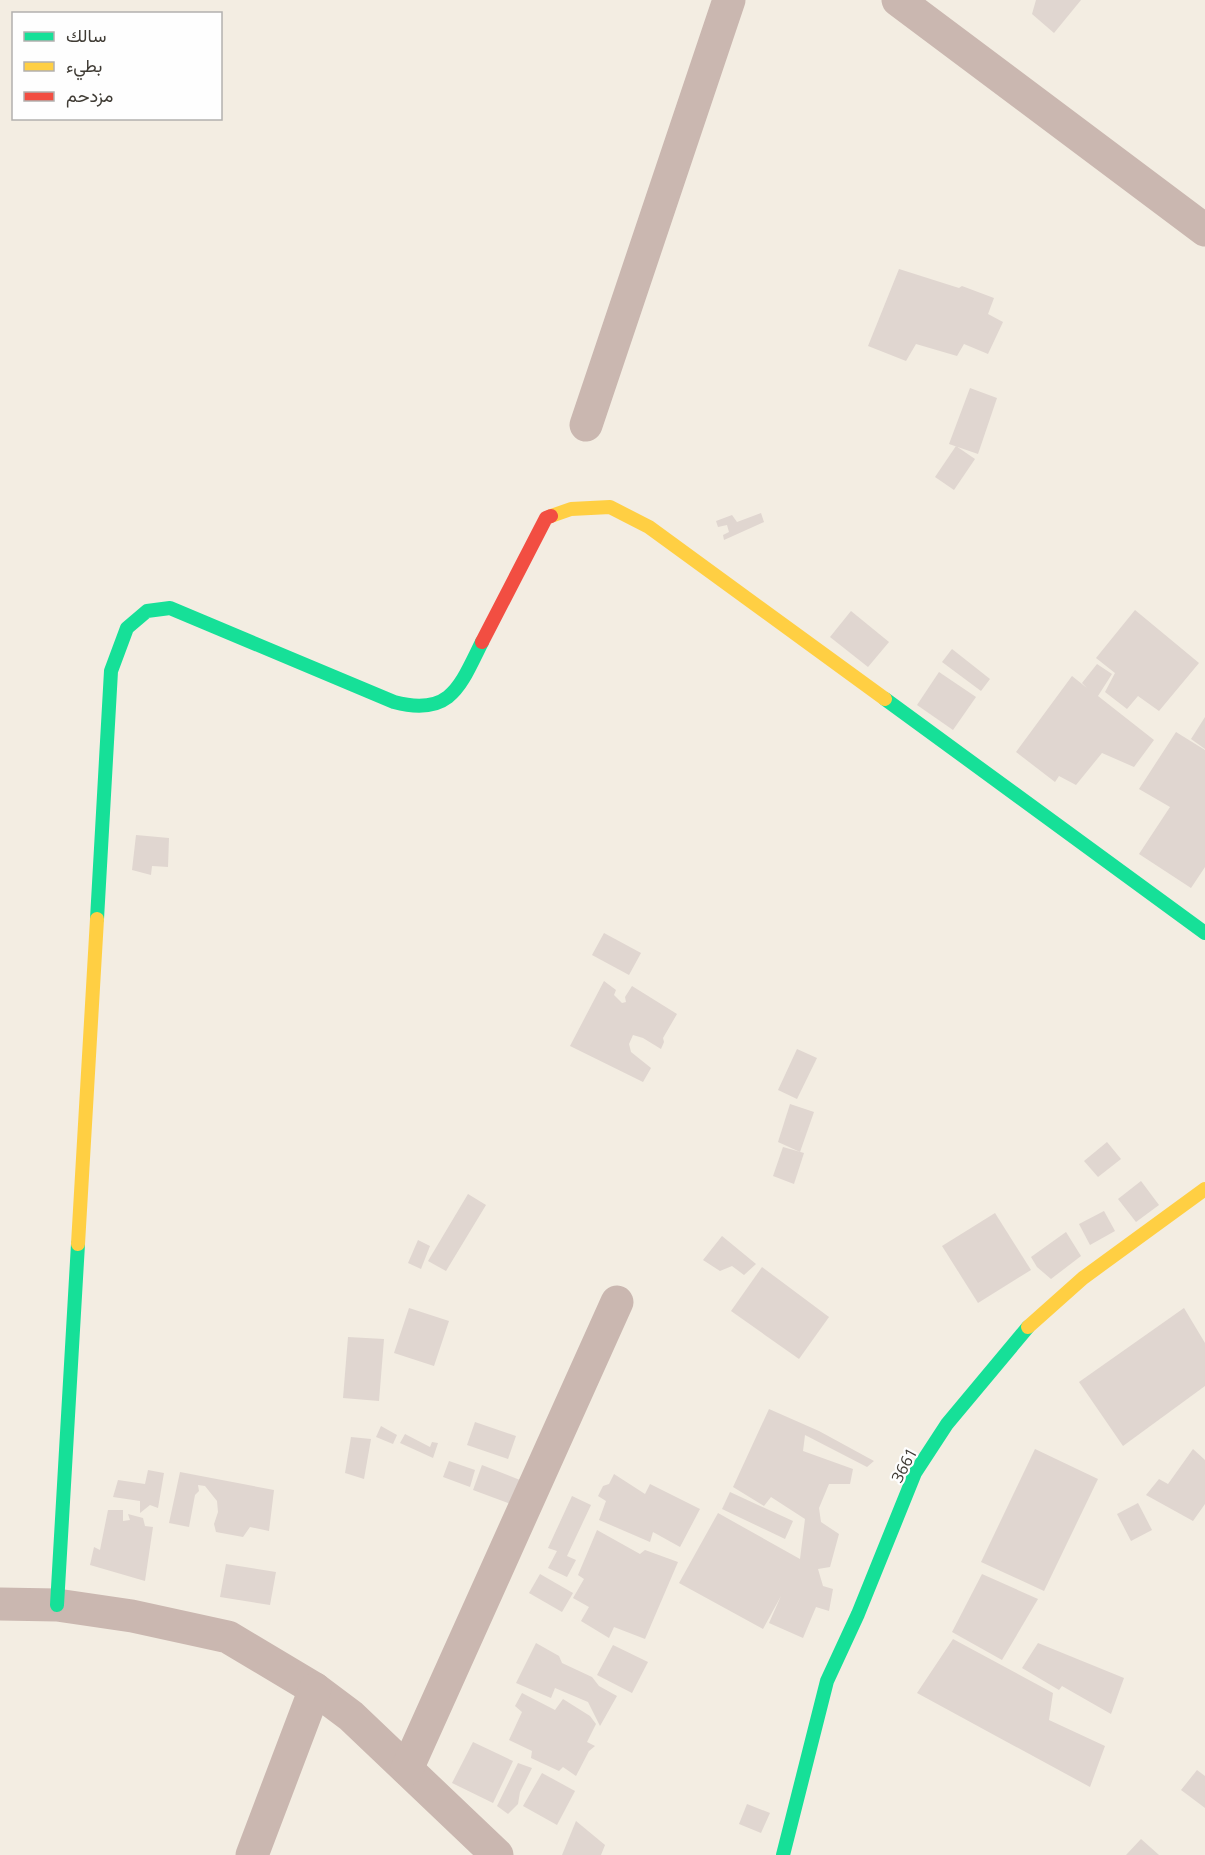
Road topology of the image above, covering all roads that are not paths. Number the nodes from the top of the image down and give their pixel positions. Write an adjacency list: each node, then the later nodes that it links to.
1 (729, 0): 4 (street)
2 (898, 0): 3 (street)
3 (1205, 230)
4 (586, 425)
5 (1205, 933): 9 (street)
6 (1205, 1189): 14 (street, 3661)
7 (616, 1302): 11 (street)
8 (0, 1604): 9 (street)
9 (57, 1605): 10 (street)
10 (315, 1689): 11 (street); 12 (street)
11 (407, 1769): 13 (street)
12 (252, 1855)
13 (497, 1855)
14 (783, 1855)

